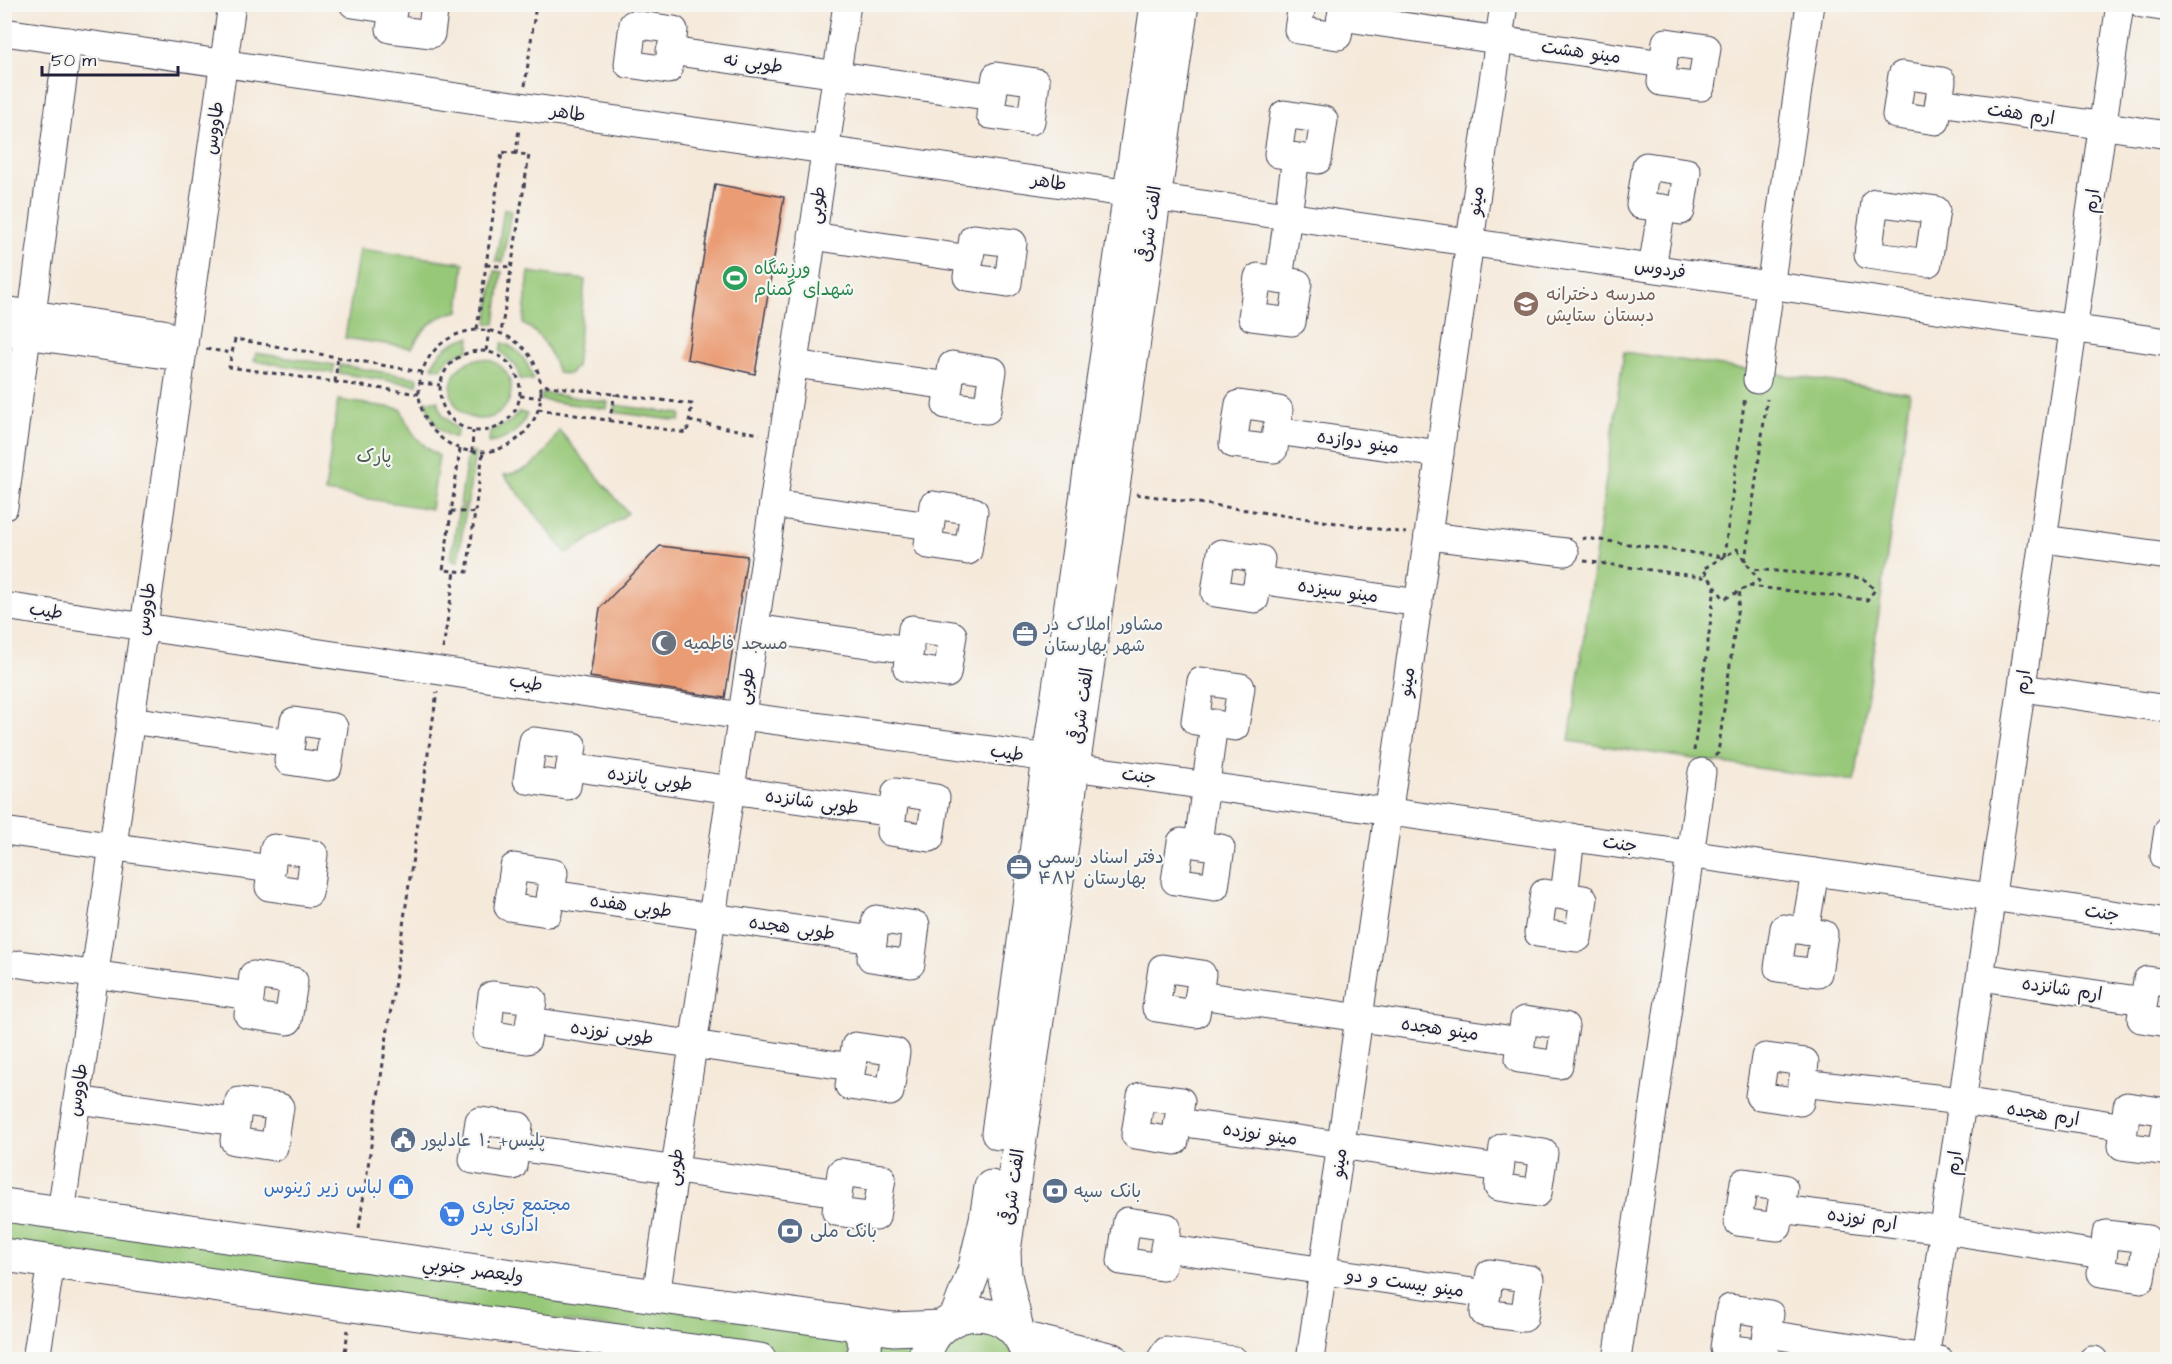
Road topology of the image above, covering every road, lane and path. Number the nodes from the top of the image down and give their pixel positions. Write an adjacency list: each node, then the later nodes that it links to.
1 (232, 4): 20 (street, طاووس)
2 (353, 4): 13 (street)
3 (435, 4): 13 (street)
4 (536, 4): 25 (path)
5 (846, 4): 22 (street, طوبی)
6 (1157, 4): 30 (main road, الفت شرقی)
7 (1182, 4): 30 (main road, الفت شرقی)
8 (1302, 4): 15 (street)
9 (1504, 4): 17 (street, مینو)
10 (1810, 4): 41 (street)
11 (2120, 4): 26 (street, ارم)
12 (2142, 4): 14 (street)
13 (393, 7)
14 (2168, 8)
15 (1342, 11): 17 (street, مینو هشت)
16 (4, 32): 18 (street, طاهر)
17 (1499, 40): 21 (street, مینو هشت); 34 (street, مینو)
18 (68, 41): 20 (street, طاهر); 44 (street)
19 (670, 51): 22 (street, طوبی نه)
20 (224, 63): 25 (street, طاهر); 50 (street, طاووس)
21 (1663, 64)
22 (836, 75): 23 (street, طوبی نه); 28 (street, طوبی)
23 (993, 97)
24 (1939, 102): 26 (street, ارم هفت)
25 (522, 106): 28 (street, طاهر)
26 (2103, 125): 27 (street, ارم هفت); 46 (street, ارم)
27 (2168, 135)
28 (825, 150): 30 (street, طاهر); 33 (street, طوبی)
29 (1296, 157): 32 (street)
30 (1142, 196): 32 (street, فردوس); 76 (main road, الفت شرقی); 107 (main road, الفت شرقی)
31 (1662, 208): 39 (street)
32 (1287, 216): 34 (street, فردوس); 40 (street)
33 (812, 236): 35 (street); 54 (street, طوبی)
34 (1470, 242): 39 (street, فردوس); 75 (street, مینو)
35 (970, 259)
36 (1900, 259): 42 (street)
37 (486, 265): 38 (path); 38 (path); 45 (path)
38 (512, 267): 48 (path)
39 (1652, 268): 41 (street, فردوس)
40 (1279, 280)
41 (1769, 285): 42 (street, فردوس); 56 (street)
42 (1893, 303): 46 (street, فردوس)
43 (4, 310): 44 (street)
44 (21, 327): 50 (street); 77 (street)
45 (477, 329): 47 (path); 55 (path)
46 (2074, 329): 49 (street, فردوس); 83 (street, ارم)
47 (489, 330): 48 (path); 51 (path)
48 (501, 333): 60 (path)
49 (2168, 342)
50 (184, 345): 52 (path); 97 (street, طاووس)
51 (486, 351): 59 (path); 64 (path)
52 (233, 353): 53 (path); 57 (path)
53 (338, 357): 55 (path); 57 (path)
54 (794, 364): 61 (street); 71 (street, طوبی)
55 (421, 372): 58 (path)
56 (1757, 380): 86 (path); 87 (path)
57 (335, 382): 62 (path)
58 (419, 382): 59 (path); 62 (path)
59 (440, 385): 69 (path)
60 (541, 385): 63 (path); 65 (path)
61 (949, 386)
62 (419, 394): 72 (path)
63 (615, 394): 67 (path); 68 (path)
64 (520, 396): 65 (path); 69 (path)
65 (541, 397): 66 (path)
66 (538, 409): 68 (path); 74 (path)
67 (689, 421): 68 (path); 71 (path)
68 (609, 422)
69 (473, 431): 73 (path)
70 (1276, 431): 75 (street, مینو دوازده)
71 (783, 438): 78 (street, طوبی)
72 (460, 449): 73 (path); 79 (path)
73 (472, 452): 74 (path)
74 (483, 452): 80 (path)
75 (1440, 454): 82 (street, مینو)
76 (1113, 491): 82 (path); 107 (main road, الفت شرقی)
77 (5, 501)
78 (773, 504): 81 (street); 98 (street, طوبی)
79 (452, 511): 80 (path); 89 (path)
80 (476, 513): 89 (path)
81 (930, 526)
82 (1428, 536): 84 (street); 95 (street, مینو)
83 (2043, 539): 85 (street); 101 (street, ارم)
84 (1565, 552): 86 (path); 90 (path)
85 (2168, 556)
86 (1724, 557): 87 (path); 90 (path)
87 (1745, 561): 88 (path)
88 (1751, 569): 92 (path); 92 (path)
89 (455, 571): 100 (path)
90 (1709, 578): 93 (path)
91 (1258, 580): 95 (street, مینو سیزده)
92 (1749, 586): 94 (path)
93 (1715, 587): 94 (path); 109 (path)
94 (1740, 591): 109 (path)
95 (1419, 603): 112 (street, مینو)
96 (4, 606): 97 (street, طیب)
97 (144, 626): 100 (street, طیب); 104 (street, طاووس)
98 (754, 628): 99 (street); 103 (street, طوبی)
99 (910, 650)
100 (440, 670): 103 (street, طیب); 160 (path)
101 (2022, 688): 102 (street); 125 (street, ارم)
102 (2168, 709)
103 (742, 716): 107 (street, طیب); 111 (street, طوبی)
104 (130, 720): 106 (street); 118 (street, طاووس)
105 (1214, 723): 110 (street)
106 (291, 743)
107 (1061, 763): 110 (street, جنت); 168 (main road, الفت شرقی); 171 (main road, الفت شرقی)
108 (570, 767): 111 (street, طوبی پانزده)
109 (1702, 772): 119 (street)
110 (1205, 786): 112 (street, جنت); 117 (street)
111 (731, 790): 113 (street, طوبی شانزده); 126 (street, طوبی)
112 (1389, 812): 116 (street, جنت); 137 (street, مینو)
113 (892, 813)
114 (2168, 830): 120 (street)
115 (4, 831): 118 (street)
116 (1572, 837): 119 (street, جنت); 124 (street)
117 (1198, 844)
118 (113, 846): 121 (street); 131 (street, طاووس)
119 (1689, 854): 122 (street, جنت); 182 (street)
120 (2168, 856)
121 (271, 869)
122 (1815, 872): 125 (street, جنت); 128 (street)
123 (551, 894): 126 (street, طوبی هفده)
124 (1564, 896)
125 (1992, 897): 127 (street, جنت); 132 (street, ارم)
126 (712, 917): 129 (street, طوبی هجده); 141 (street, طوبی)
127 (2168, 922)
128 (1805, 931)
129 (873, 940)
130 (20, 964): 131 (street)
131 (94, 974): 135 (street); 144 (street, طاووس)
132 (1981, 977): 136 (street, ارم شانزده); 145 (street, ارم)
133 (2168, 982): 136 (street)
134 (1199, 995): 137 (street, مینو هجده)
135 (250, 996)
136 (2144, 1001): 139 (street)
137 (1359, 1018): 140 (street, مینو هجده); 150 (street, مینو)
138 (530, 1022): 141 (street, طوبی نوزده)
139 (2168, 1023)
140 (1521, 1041)
141 (693, 1045): 142 (street, طوبی نوزده); 153 (street, طوبی)
142 (852, 1067)
143 (1802, 1083): 145 (street, ارم هجده)
144 (77, 1100): 147 (street); 157 (street, طاووس)
145 (1962, 1101): 149 (street, ارم هجده); 158 (street, ارم)
146 (2168, 1112): 149 (street); 149 (street)
147 (236, 1122)
148 (1178, 1122): 150 (street, مینو نوزده)
149 (2124, 1127)
150 (1341, 1146): 152 (street, مینو نوزده); 164 (street, مینو)
151 (516, 1147): 153 (street)
152 (1500, 1168)
153 (675, 1170): 154 (street); 166 (street, طوبی)
154 (838, 1193)
155 (4, 1205): 157 (main road, وليعصر جنوبي)
156 (1781, 1209): 158 (street, ارم نوزده)
157 (61, 1213): 160 (main road, وليعصر جنوبي)
158 (1944, 1230): 162 (street, ارم نوزده); 183 (street, ارم)
159 (1164, 1248): 164 (street, مینو بیست و دو)
160 (355, 1254): 166 (main road, وليعصر جنوبي)
161 (4, 1255): 163 (main road)
162 (2103, 1255)
163 (51, 1262): 167 (main road); 173 (street)
164 (1323, 1271): 165 (street, مینو بیست و دو); 181 (street, مینو)
165 (1486, 1294)
166 (656, 1296): 169 (main road, وليعصر جنوبي)
167 (352, 1305): 172 (main road); 174 (path)
168 (948, 1322): 169 (main road, وليعصر جنوبي); 171 (main road, وليعصر جنوبي); 177 (main road, الفت شرقی)
169 (856, 1324): 176 (main road)
170 (1767, 1335): 183 (street)
171 (1023, 1344): 178 (main road)
172 (649, 1353): 175 (main road)
173 (36, 1359)
174 (344, 1359)
175 (760, 1359)
176 (861, 1359)
177 (924, 1359)
178 (1113, 1359)
179 (1160, 1359): 180 (street)
180 (1234, 1359)
181 (1310, 1359)
182 (1617, 1359)
183 (1930, 1359)

